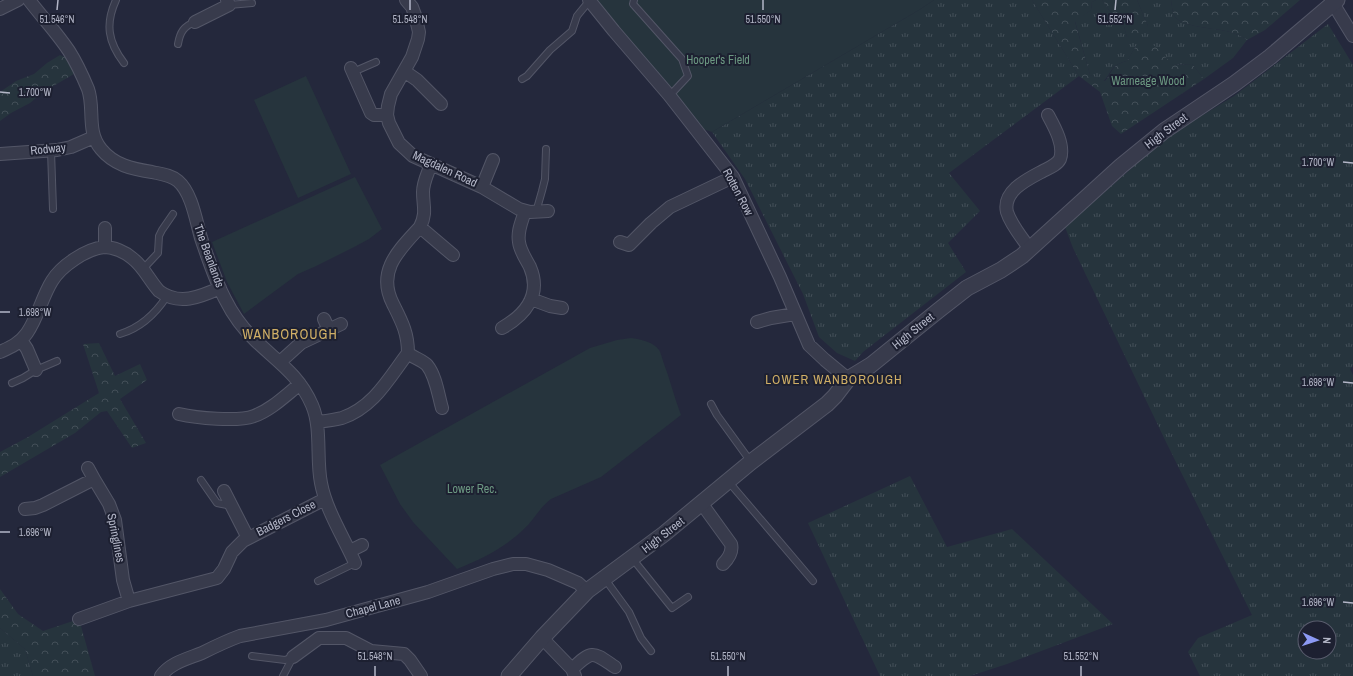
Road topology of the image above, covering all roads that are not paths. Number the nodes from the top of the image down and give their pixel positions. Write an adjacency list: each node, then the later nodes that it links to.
1 (18, 0): 10 (street)
2 (29, 0): 23 (street, The Beanlands)
3 (116, 0): 14 (lane)
4 (406, 0): 17 (street)
5 (589, 0): 18 (lane); 19 (street, Rotten Row)
6 (634, 0): 19 (lane)
7 (1334, 1): 12 (street); 38 (street, High Street)
8 (228, 2): 9 (lane); 11 (street)
9 (252, 3)
10 (0, 9)
11 (195, 22): 13 (lane)
12 (1353, 36)
13 (178, 44)
14 (124, 62)
15 (376, 62): 16 (lane)
16 (352, 70): 21 (street)
17 (404, 71): 20 (street); 21 (street)
18 (522, 79)
19 (669, 95): 29 (street, Rotten Row)
20 (440, 104)
21 (387, 115): 28 (street, Magdalen Road)
22 (1048, 115): 38 (street)
23 (94, 137): 25 (street, Rodway); 41 (street, The Beanlands)
24 (546, 149): 32 (lane)
25 (51, 151): 26 (street, Rodway); 31 (lane)
26 (0, 154)
27 (494, 160): 30 (street)
28 (431, 164): 30 (street, Magdalen Road); 34 (street)
29 (733, 177): 36 (street); 45 (street, Rotten Row)
30 (482, 186): 32 (street, Magdalen Road)
31 (53, 209)
32 (536, 211): 43 (street)
33 (174, 214): 40 (lane)
34 (420, 227): 39 (street); 52 (street)
35 (105, 228): 37 (street)
36 (620, 242)
37 (101, 248): 40 (street); 50 (street)
38 (1030, 249): 56 (street, High Street)
39 (453, 255)
40 (144, 269): 42 (street)
41 (220, 288): 42 (street); 54 (street, The Beanlands)
42 (167, 296): 49 (lane)
43 (531, 299): 44 (street); 48 (street)
44 (562, 308)
45 (795, 314): 46 (street); 56 (street, Rotten Row)
46 (757, 322)
47 (341, 324): 54 (street)
48 (502, 328)
49 (120, 334)
50 (21, 340): 51 (street); 55 (street)
51 (0, 352)
52 (408, 353): 60 (street); 62 (street)
53 (57, 361): 55 (lane)
54 (280, 362): 58 (street, The Beanlands)
55 (36, 370): 57 (lane)
56 (848, 379): 63 (street, High Street)
57 (12, 383)
58 (300, 384): 61 (street); 62 (street, The Beanlands)
59 (711, 404): 63 (lane)
60 (442, 408)
61 (179, 414)
62 (317, 422): 69 (street, The Beanlands)
63 (752, 462): 67 (street, High Street)
64 (88, 468): 65 (street, Springlines)
65 (94, 479): 72 (street); 84 (street, Springlines)
66 (201, 480): 70 (lane)
67 (728, 481): 71 (street, High Street); 81 (lane)
68 (224, 491): 70 (street, Badgers Close)
69 (325, 499): 73 (street, Badgers Close); 75 (street, The Beanlands)
70 (231, 504): 73 (street, Badgers Close)
71 (702, 504): 76 (street, High Street); 78 (street)
72 (25, 509)
73 (248, 538): 84 (street, Badgers Close)
74 (362, 545): 75 (street)
75 (350, 551): 77 (street, The Beanlands)
76 (632, 558): 79 (street, High Street); 83 (lane)
77 (355, 562): 80 (lane)
78 (723, 564)
79 (604, 578): 82 (street, High Street); 87 (lane)
80 (318, 581)
81 (813, 581)
82 (587, 591): 86 (street, High Street); 92 (street, Chapel Lane)
83 (688, 597)
84 (129, 601): 85 (street)
85 (79, 619)
86 (542, 638): 91 (street); 95 (street, High Street)
87 (651, 651)
88 (252, 656): 89 (lane)
89 (293, 657): 93 (lane); 94 (street)
90 (615, 667): 91 (street)
91 (574, 672)
92 (161, 676)
93 (283, 676)
94 (421, 676)
95 (509, 676)

